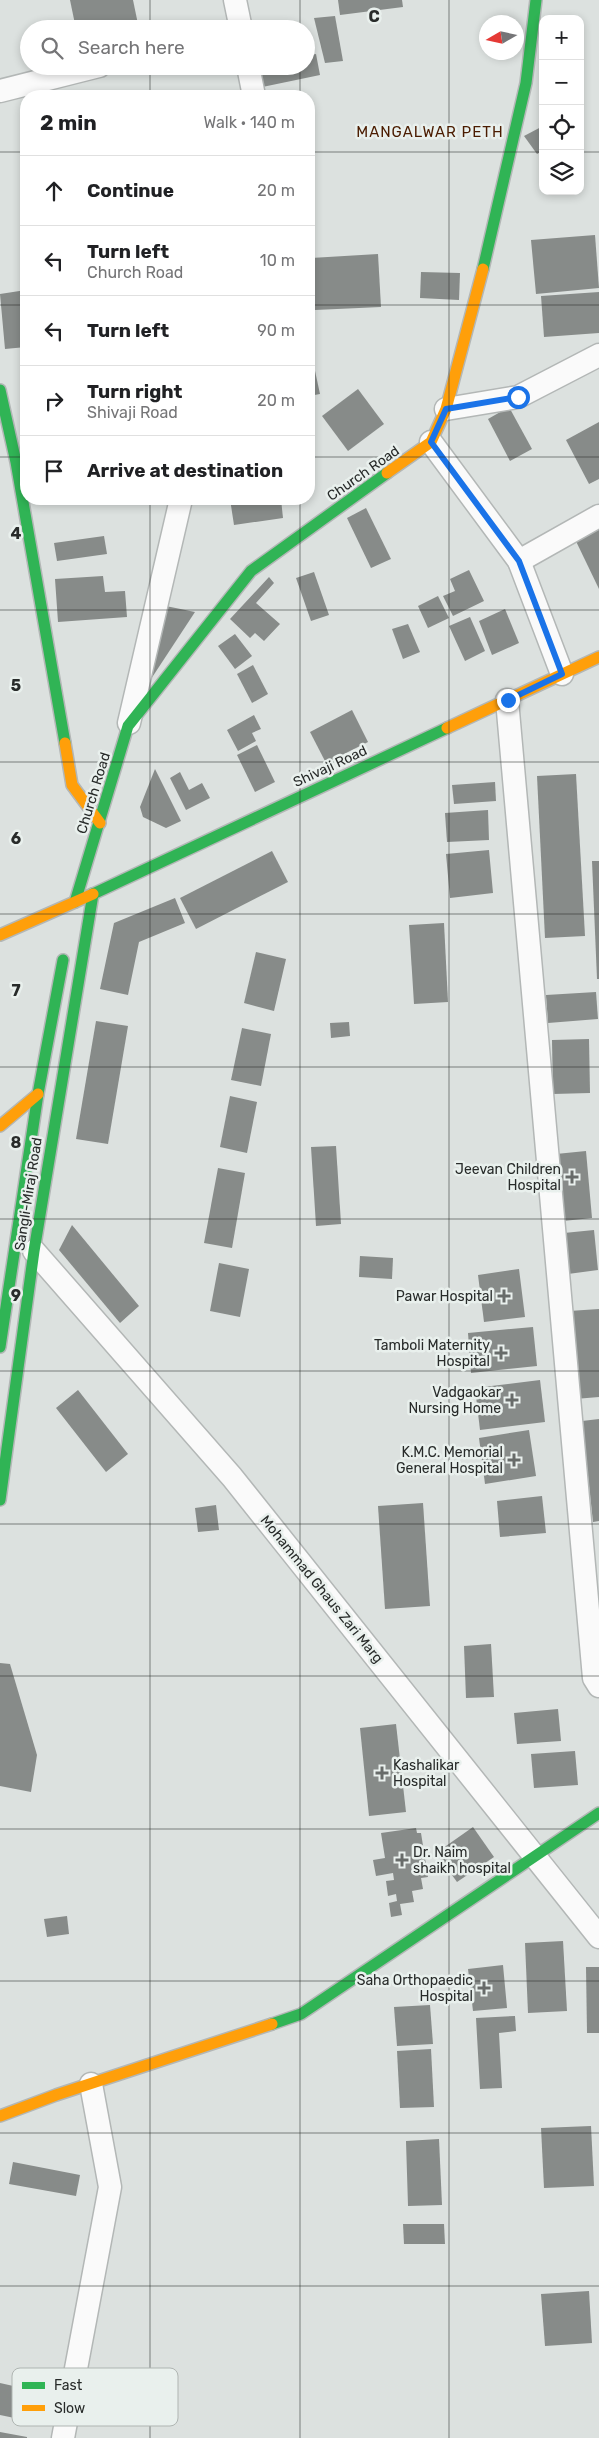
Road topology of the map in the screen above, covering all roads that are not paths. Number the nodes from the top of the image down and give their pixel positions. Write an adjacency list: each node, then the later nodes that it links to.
1 (235, 0): 3 (street)
2 (536, 0): 10 (main road, Church Road)
3 (238, 20)
4 (63, 75): 7 (street)
5 (250, 75): 6 (street)
6 (253, 90)
7 (0, 91)
8 (599, 355): 10 (street)
9 (0, 390): 12 (main road)
10 (446, 409): 11 (main road, Church Road)
11 (431, 442): 16 (street); 20 (main road, Church Road)
12 (20, 457)
13 (28, 505): 21 (main road)
14 (180, 505): 20 (street)
15 (599, 516): 16 (street)
16 (519, 561): 18 (street)
17 (599, 657): 18 (main road, Shivaji Road)
18 (562, 674): 19 (main road, Shivaji Road)
19 (508, 700): 22 (main road, Shivaji Road); 31 (street)
20 (128, 726): 21 (main road, Church Road)
21 (100, 823): 23 (main road, Church Road)
22 (93, 894): 23 (main road, Shivaji Road); 28 (main road, Sangli-Miraj Road)
23 (74, 907): 24 (main road, Shivaji Road)
24 (0, 935)
25 (65, 950): 26 (main road, Sangli-Miraj Road)
26 (38, 1094): 27 (main road); 29 (main road, Sangli-Miraj Road)
27 (0, 1126)
28 (34, 1251): 30 (main road, Sangli-Miraj Road); 33 (street, Mohammad Ghaus Zari Marg)
29 (0, 1347)
30 (0, 1500)
31 (599, 1686)
32 (599, 1813): 33 (main road)
33 (535, 1856): 34 (street, Mohammad Ghaus Zari Marg); 35 (main road)
34 (599, 1937)
35 (91, 2084): 36 (main road); 37 (street)
36 (0, 2116)
37 (76, 2368)

